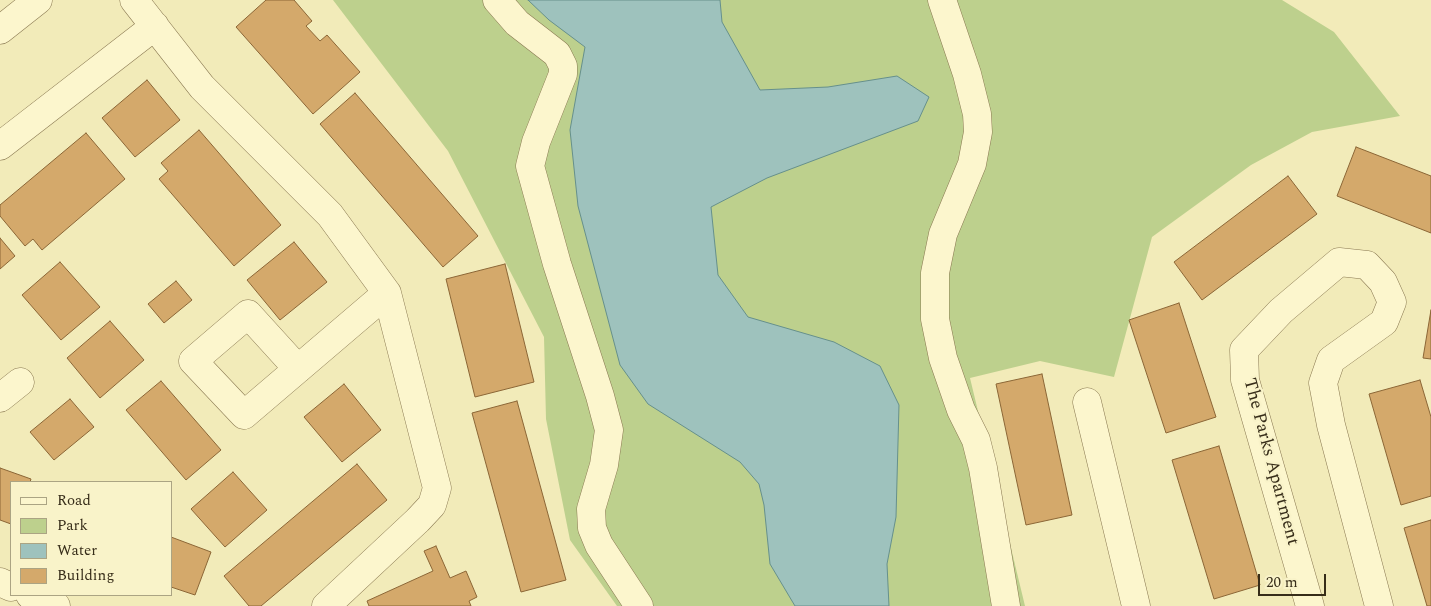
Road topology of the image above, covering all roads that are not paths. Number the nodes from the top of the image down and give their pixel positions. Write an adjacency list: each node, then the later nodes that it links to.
1 (38, 0): 6 (street)
2 (134, 0): 5 (street)
3 (497, 0): 14 (street)
4 (942, 0): 15 (street)
5 (154, 26): 7 (street); 8 (street)
6 (0, 30)
7 (0, 146)
8 (387, 293): 9 (street); 13 (street)
9 (298, 368)
10 (1087, 402): 16 (street)
11 (32, 596): 12 (street)
12 (56, 606)
13 (326, 606)
14 (639, 606)
15 (1006, 606)
16 (1136, 606)
17 (1310, 606): 18 (street, The Parks Apartment)
18 (1379, 606)

